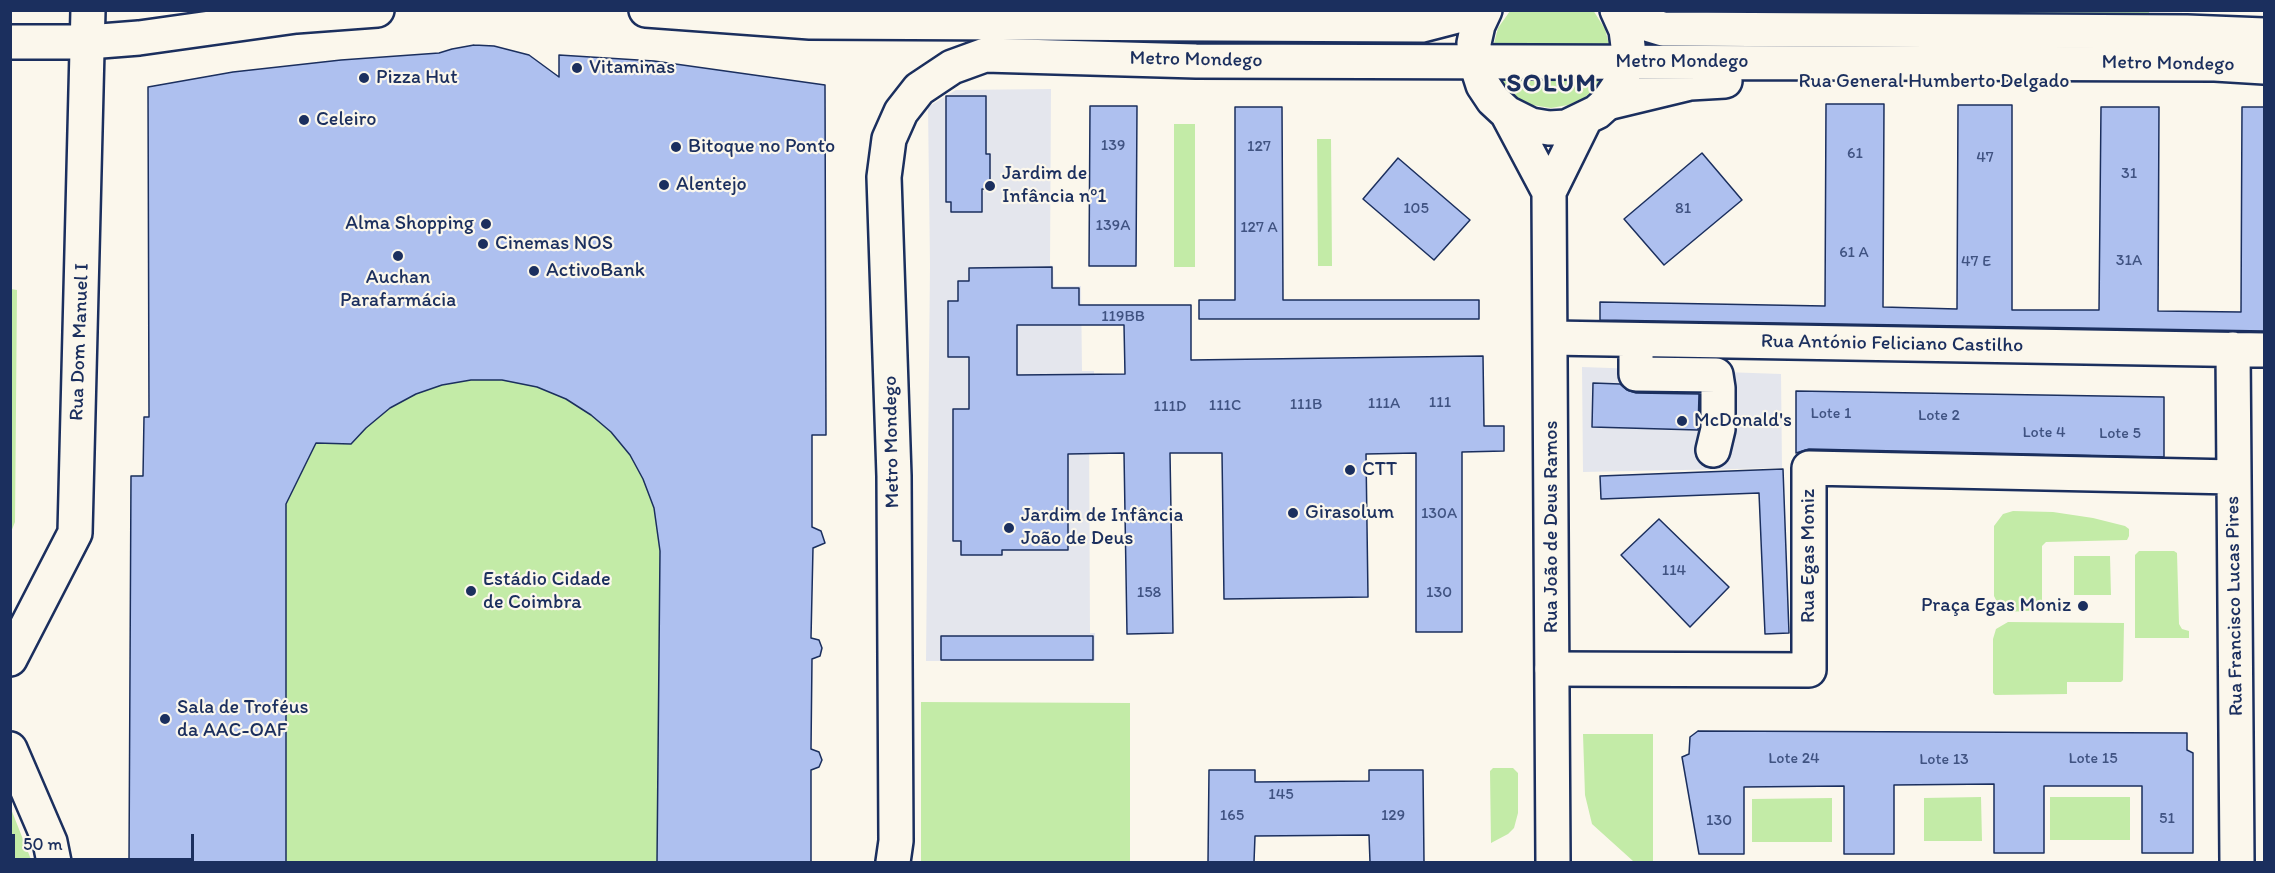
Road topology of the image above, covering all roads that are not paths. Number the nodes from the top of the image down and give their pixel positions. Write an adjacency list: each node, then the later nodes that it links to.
1 (377, 10): 7 (street)
2 (646, 10): 6 (street)
3 (1480, 10): 6 (street)
4 (1485, 10): 10 (street)
5 (1619, 13): 8 (street); 11 (street)
6 (882, 16)
7 (88, 26): 9 (street); 23 (street, Rua Dom Manuel I)
8 (2265, 35)
9 (10, 42)
10 (1475, 60): 11 (street, Metro Mondego); 15 (street); 28 (street, Metro Mondego)
11 (1628, 62): 12 (street, Metro Mondego); 14 (street, Rua João de Deus Ramos)
12 (2265, 67)
13 (2265, 85): 14 (street, Rua General Humberto Delgado)
14 (1596, 111): 15 (street, Rua General Humberto Delgado); 16 (street, Rua João de Deus Ramos)
15 (1507, 113): 16 (street, Rua João de Deus Ramos)
16 (1550, 192): 17 (street, Rua João de Deus Ramos)
17 (1551, 338): 18 (street, Rua António Feliciano Castilho); 24 (street, Rua João de Deus Ramos)
18 (1636, 340): 19 (street, Rua António Feliciano Castilho); 21 (street)
19 (2233, 349): 20 (street, Rua António Feliciano Castilho); 22 (street, Rua Francisco Lucas Pires)
20 (2265, 350)
21 (1713, 450)
22 (2234, 477): 24 (street, Rua Egas Moniz); 25 (street, Rua Francisco Lucas Pires)
23 (10, 659)
24 (1552, 669): 29 (street, Rua João de Deus Ramos)
25 (2250, 716): 30 (street, Rua Francisco Lucas Pires)
26 (10, 749): 27 (street)
27 (54, 862)
28 (893, 862)
29 (1553, 862)
30 (2236, 862)

